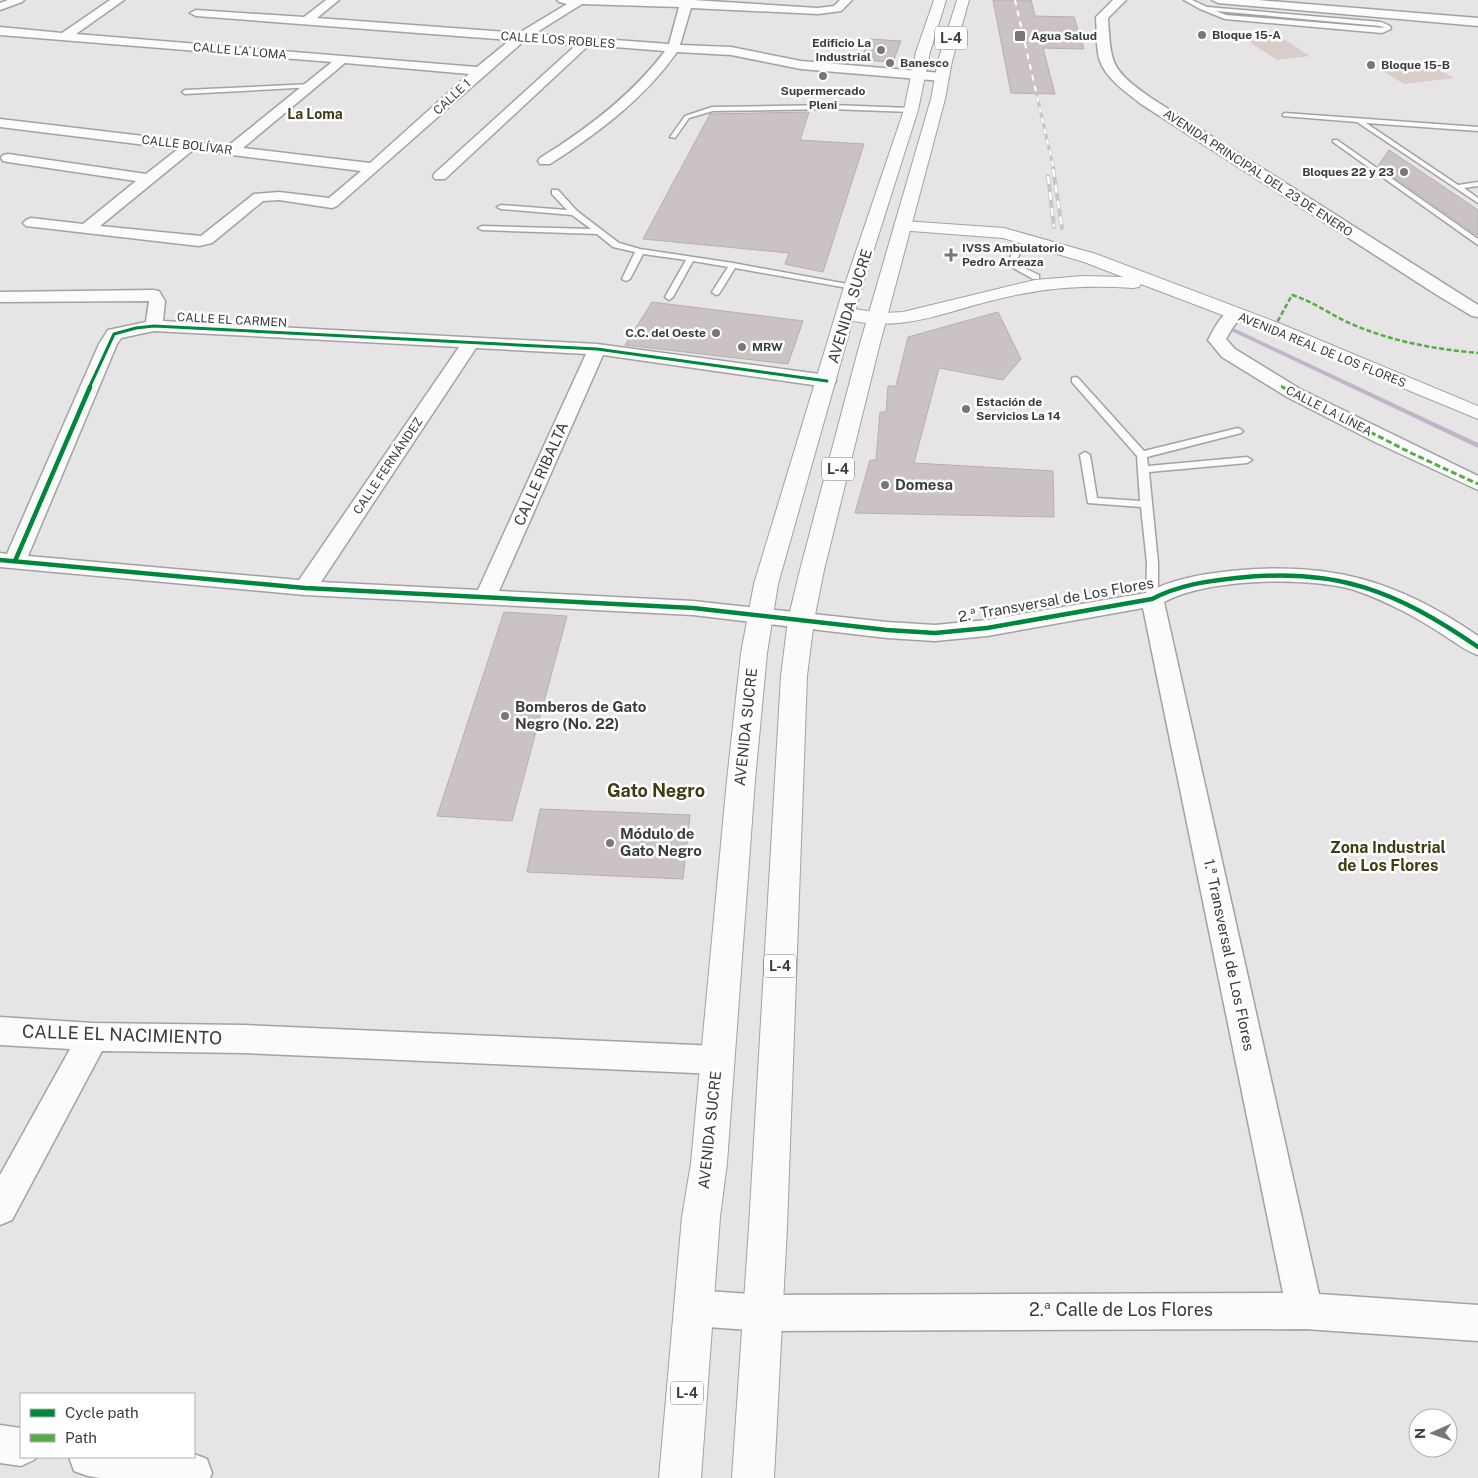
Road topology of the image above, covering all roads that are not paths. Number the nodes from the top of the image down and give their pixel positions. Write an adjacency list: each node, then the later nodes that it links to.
1 (18, 0): 13 (street)
2 (118, 0): 19 (street)
3 (333, 0): 16 (street)
4 (556, 0): 11 (street)
5 (846, 0): 12 (street)
6 (940, 0): 25 (main road, AVENIDA SUCRE / L-4)
7 (962, 0): 26 (main road, AVENIDA SUCRE / L-4)
8 (1120, 0): 69 (street, AVENIDA PRINCIPAL DEL 23 DE ENERO)
9 (1186, 0): 14 (lane)
10 (1218, 0): 17 (street)
11 (579, 1): 12 (street); 20 (street, CALLE 1)
12 (687, 2): 22 (street)
13 (0, 7)
14 (1202, 8): 14 (lane)
15 (196, 13): 16 (street, CALLE LOS ROBLES)
16 (307, 22): 20 (street, CALLE LOS ROBLES)
17 (1478, 22)
18 (0, 31): 19 (street, CALLE LA LOMA)
19 (65, 36): 23 (street, CALLE LA LOMA)
20 (521, 37): 21 (street, CALLE LOS ROBLES); 24 (street, CALLE 1)
21 (586, 42): 22 (street, CALLE LOS ROBLES); 41 (street)
22 (673, 48): 25 (street, CALLE LOS ROBLES); 39 (street)
23 (342, 60): 24 (street, CALLE LA LOMA); 27 (street)
24 (480, 71): 40 (street, CALLE 1)
25 (918, 75): 26 (street, CALLE LOS ROBLES); 29 (main road, AVENIDA SUCRE / L-4)
26 (942, 77): 50 (main road, AVENIDA SUCRE / L-4)
27 (312, 86): 28 (lane); 37 (street)
28 (185, 92)
29 (911, 110): 34 (lane); 63 (main road, AVENIDA SUCRE / L-4)
30 (1285, 115): 31 (lane)
31 (1358, 120): 33 (lane); 44 (lane)
32 (0, 123): 36 (street, CALLE BOLÍVAR)
33 (1478, 129)
34 (673, 138)
35 (1335, 141): 54 (lane)
36 (190, 146): 37 (street, CALLE BOLÍVAR); 42 (street)
37 (231, 151): 40 (street, CALLE BOLÍVAR)
38 (8, 158): 42 (street)
39 (545, 161)
40 (373, 168): 52 (street, CALLE 1)
41 (440, 176)
42 (149, 179): 52 (street)
43 (1478, 184): 44 (lane)
44 (1457, 187): 46 (lane)
45 (555, 192): 48 (lane)
46 (1478, 201)
47 (501, 207): 48 (lane)
48 (574, 213): 53 (lane)
49 (31, 223): 52 (street)
50 (904, 226): 58 (main road, AVENIDA REAL DE LOS FLORES); 72 (main road, AVENIDA SUCRE / L-4)
51 (482, 228): 53 (lane)
52 (86, 229)
53 (599, 232): 56 (lane)
54 (1478, 244)
55 (1018, 246): 60 (lane)
56 (640, 251): 57 (lane); 61 (lane)
57 (691, 258): 59 (lane); 68 (lane)
58 (1099, 261): 60 (main road, AVENIDA REAL DE LOS FLORES); 62 (main road); 64 (main road, AVENIDA REAL DE LOS FLORES)
59 (733, 265): 63 (lane); 65 (lane)
60 (1036, 277): 66 (main road, AVENIDA REAL DE LOS FLORES)
61 (626, 279)
62 (1082, 280): 64 (main road, AVENIDA REAL DE LOS FLORES); 66 (main road, AVENIDA REAL DE LOS FLORES)
63 (853, 287): 70 (main road, AVENIDA SUCRE / L-4)
64 (1166, 288): 71 (main road, AVENIDA REAL DE LOS FLORES)
65 (716, 292)
66 (1002, 292): 72 (main road, AVENIDA REAL DE LOS FLORES)
67 (0, 297): 73 (street)
68 (669, 297)
69 (1478, 312)
70 (846, 314): 72 (main road, AVENIDA REAL DE LOS FLORES); 77 (main road, AVENIDA SUCRE / L-4)
71 (1235, 314): 78 (main road, AVENIDA REAL DE LOS FLORES); 84 (street, CALLE LA LÍNEA)
72 (878, 318): 91 (main road, AVENIDA SUCRE / L-4)
73 (154, 326): 74 (street, CALLE EL CARMEN); 86 (street, CALLE EL CARMEN)
74 (472, 344): 75 (street, CALLE EL CARMEN); 87 (street, CALLE FERNÁNDEZ)
75 (598, 349): 77 (street, CALLE EL CARMEN); 88 (street, CALLE RIBALTA)
76 (1075, 380): 81 (lane)
77 (827, 382): 90 (main road, AVENIDA SUCRE / L-4)
78 (1478, 413)
79 (1238, 431): 81 (lane)
80 (1085, 455): 85 (lane)
81 (1142, 455): 83 (lane)
82 (1247, 460): 83 (lane)
83 (1145, 469): 85 (lane)
84 (1478, 484)
85 (1145, 504): 89 (lane)
86 (8, 561): 87 (street, 2.ª Transversal de Los Flores)
87 (305, 588): 88 (street, 2.ª Transversal de Los Flores)
88 (485, 598): 90 (street, 2.ª Transversal de Los Flores)
89 (1152, 599): 91 (street, 2.ª Transversal de Los Flores); 92 (street, 2.ª Transversal de Los Flores); 98 (street, 1.ª Transversal de Los Flores)
90 (759, 617): 91 (street, 2.ª Transversal de Los Flores); 95 (main road, AVENIDA SUCRE / L-4)
91 (801, 620): 99 (main road, AVENIDA SUCRE / L-4)
92 (1478, 647)
93 (0, 1031): 94 (street, CALLE EL NACIMIENTO)
94 (93, 1037): 95 (street, CALLE EL NACIMIENTO); 96 (street)
95 (717, 1060): 97 (main road, AVENIDA SUCRE / L-4)
96 (0, 1208)
97 (694, 1308): 99 (street, 2.ª Calle de Los Flores); 105 (main road, AVENIDA SUCRE / L-4)
98 (1305, 1312): 99 (street, 2.ª Calle de Los Flores); 100 (street, 2.ª Calle de Los Flores)
99 (763, 1313): 106 (main road, AVENIDA SUCRE / L-4)
100 (1478, 1323)
101 (0, 1444): 102 (street)
102 (20, 1447)
103 (95, 1458): 104 (street)
104 (193, 1473)
105 (680, 1478)
106 (753, 1478)

